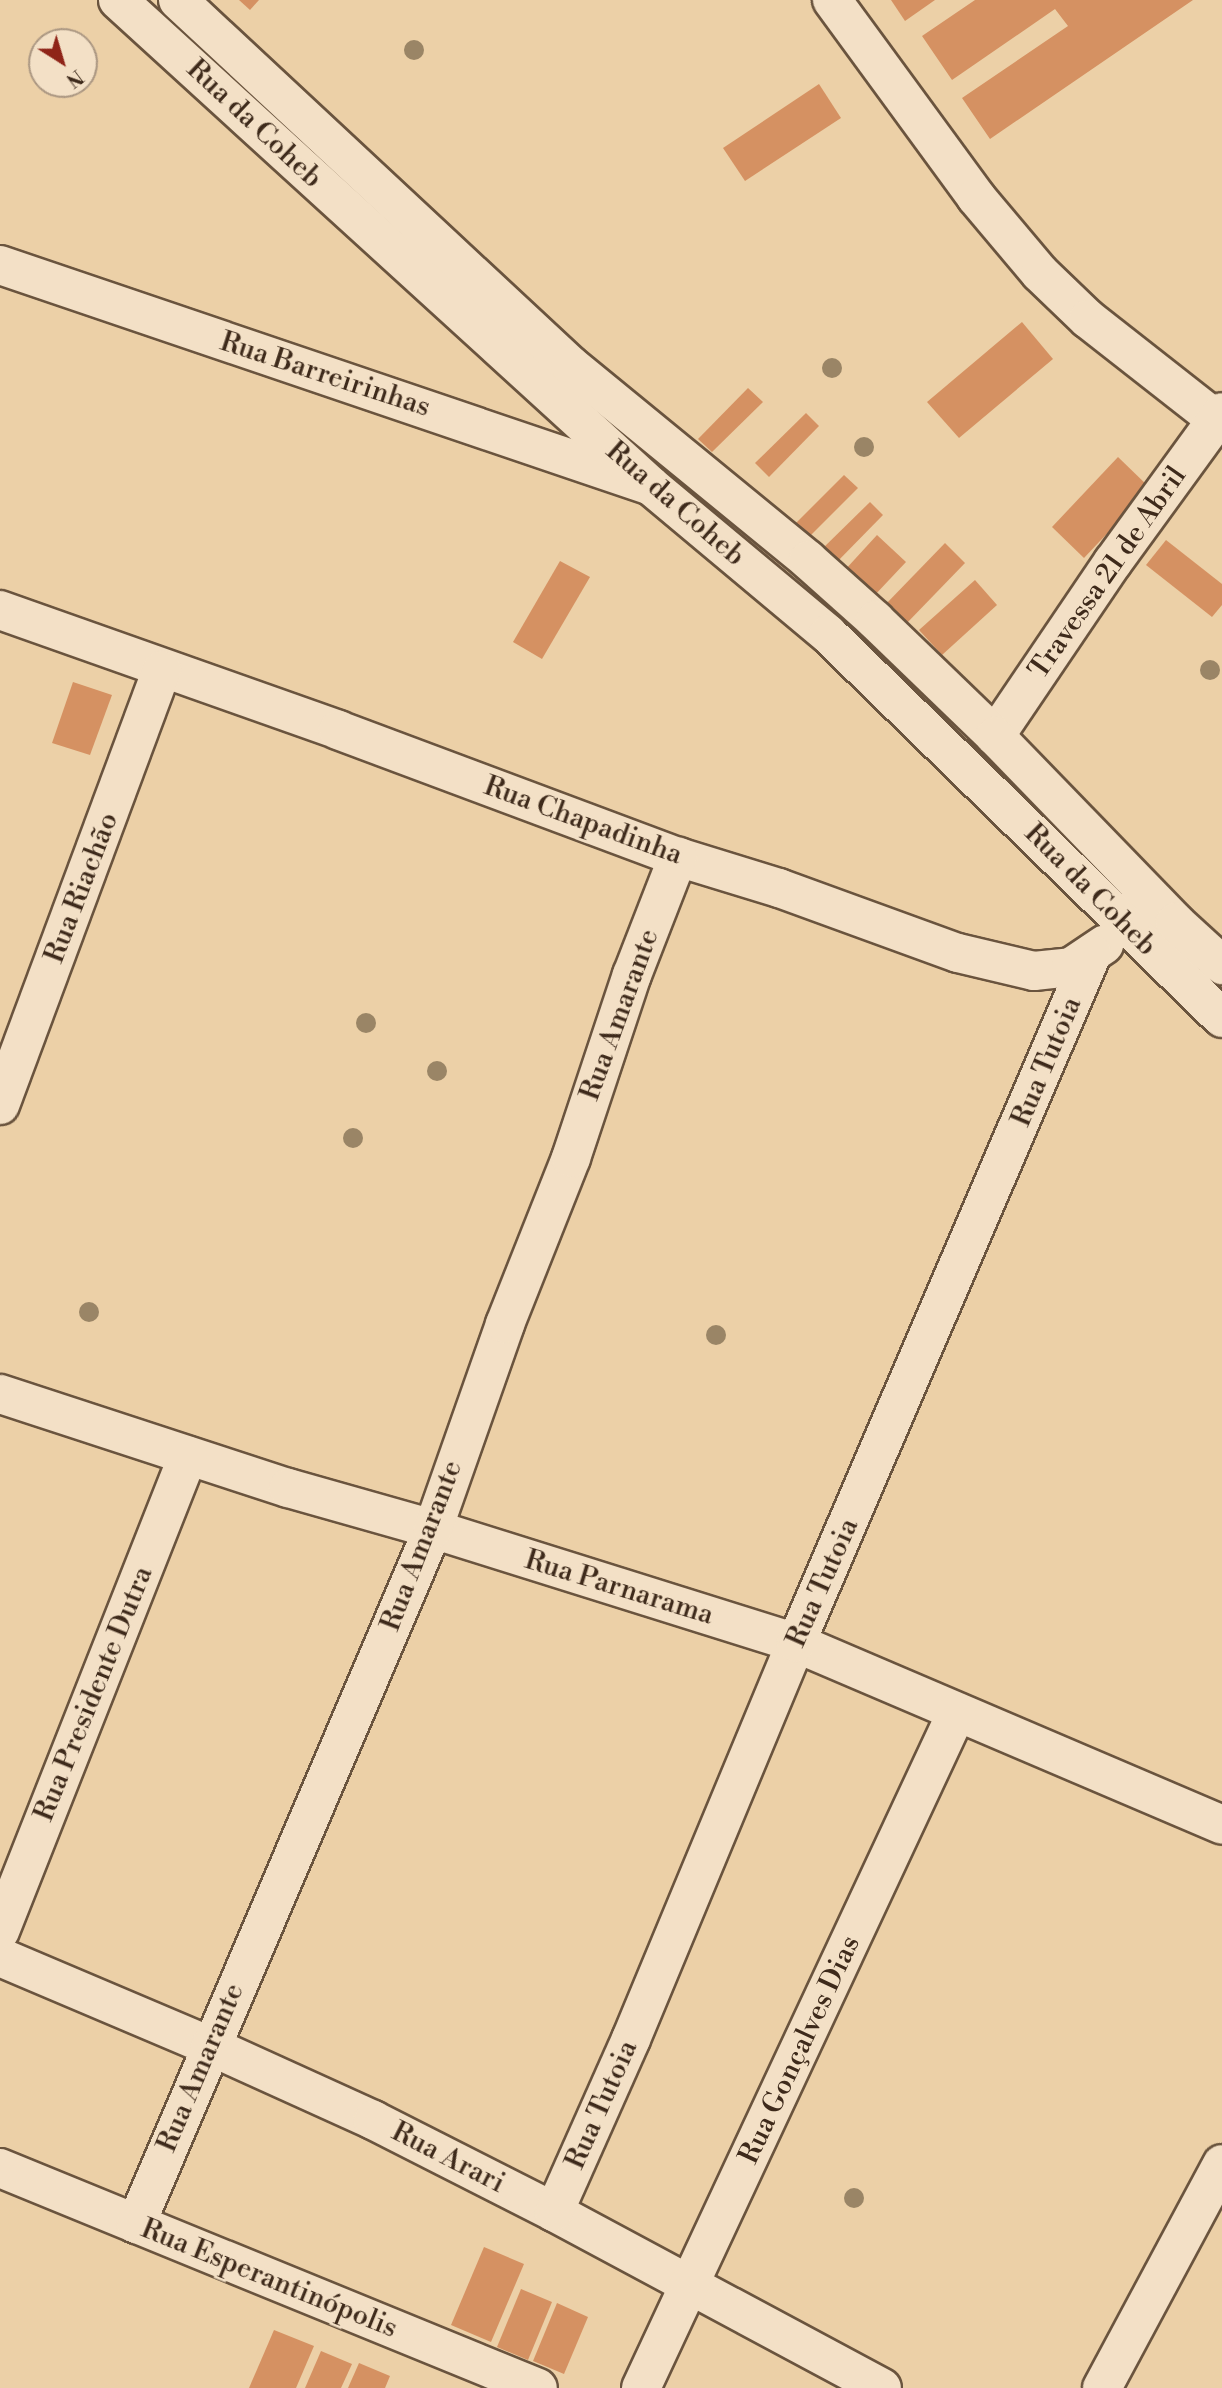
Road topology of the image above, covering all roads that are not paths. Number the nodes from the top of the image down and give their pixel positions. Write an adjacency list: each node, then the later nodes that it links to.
1 (118, 0): 6 (street, Rua da Coheb)
2 (178, 0): 9 (street, Rua da Coheb)
3 (832, 0): 5 (street)
4 (0, 265): 6 (street, Rua Barreirinhas)
5 (1220, 419): 9 (street, Travessa 21 de Abril)
6 (651, 486): 12 (street, Rua da Coheb)
7 (0, 610): 8 (street, Rua Chapadinha)
8 (162, 670): 10 (street, Rua Chapadinha); 16 (street, Rua Riachão)
9 (995, 736): 11 (street, Rua da Coheb)
10 (678, 857): 13 (street, Rua Chapadinha); 19 (street, Rua Amarante)
11 (1160, 906): 12 (street, Rua Chapadinha); 14 (street, Rua da Coheb)
12 (1127, 928): 13 (street, Rua Chapadinha); 15 (street, Rua da Coheb)
13 (1092, 954): 20 (street, Rua Tutoia)
14 (1222, 965)
15 (1222, 1018)
16 (0, 1105)
17 (0, 1394): 18 (street, Rua Parnarama)
18 (188, 1456): 19 (street, Rua Parnarama); 23 (street, Rua Presidente Dutra)
19 (433, 1529): 20 (street, Rua Parnarama); 25 (street, Rua Amarante)
20 (796, 1643): 21 (street, Rua Parnarama); 28 (street, Rua Tutoia)
21 (957, 1712): 22 (street, Rua Parnarama); 30 (street, Rua Gonçalves Dias)
22 (1222, 1825)
23 (0, 1931)
24 (0, 1957): 25 (street, Rua Arari)
25 (210, 2046): 28 (street, Rua Arari); 29 (street, Rua Amarante)
26 (1222, 2164): 34 (street)
27 (0, 2168): 29 (street, Rua Esperantinópolis)
28 (554, 2212): 30 (street, Rua Arari)
29 (136, 2224): 31 (street, Rua Esperantinópolis)
30 (690, 2286): 32 (street, Rua Gonçalves Dias); 33 (street, Rua Arari)
31 (538, 2388)
32 (641, 2388)
33 (882, 2388)
34 (1102, 2388)

